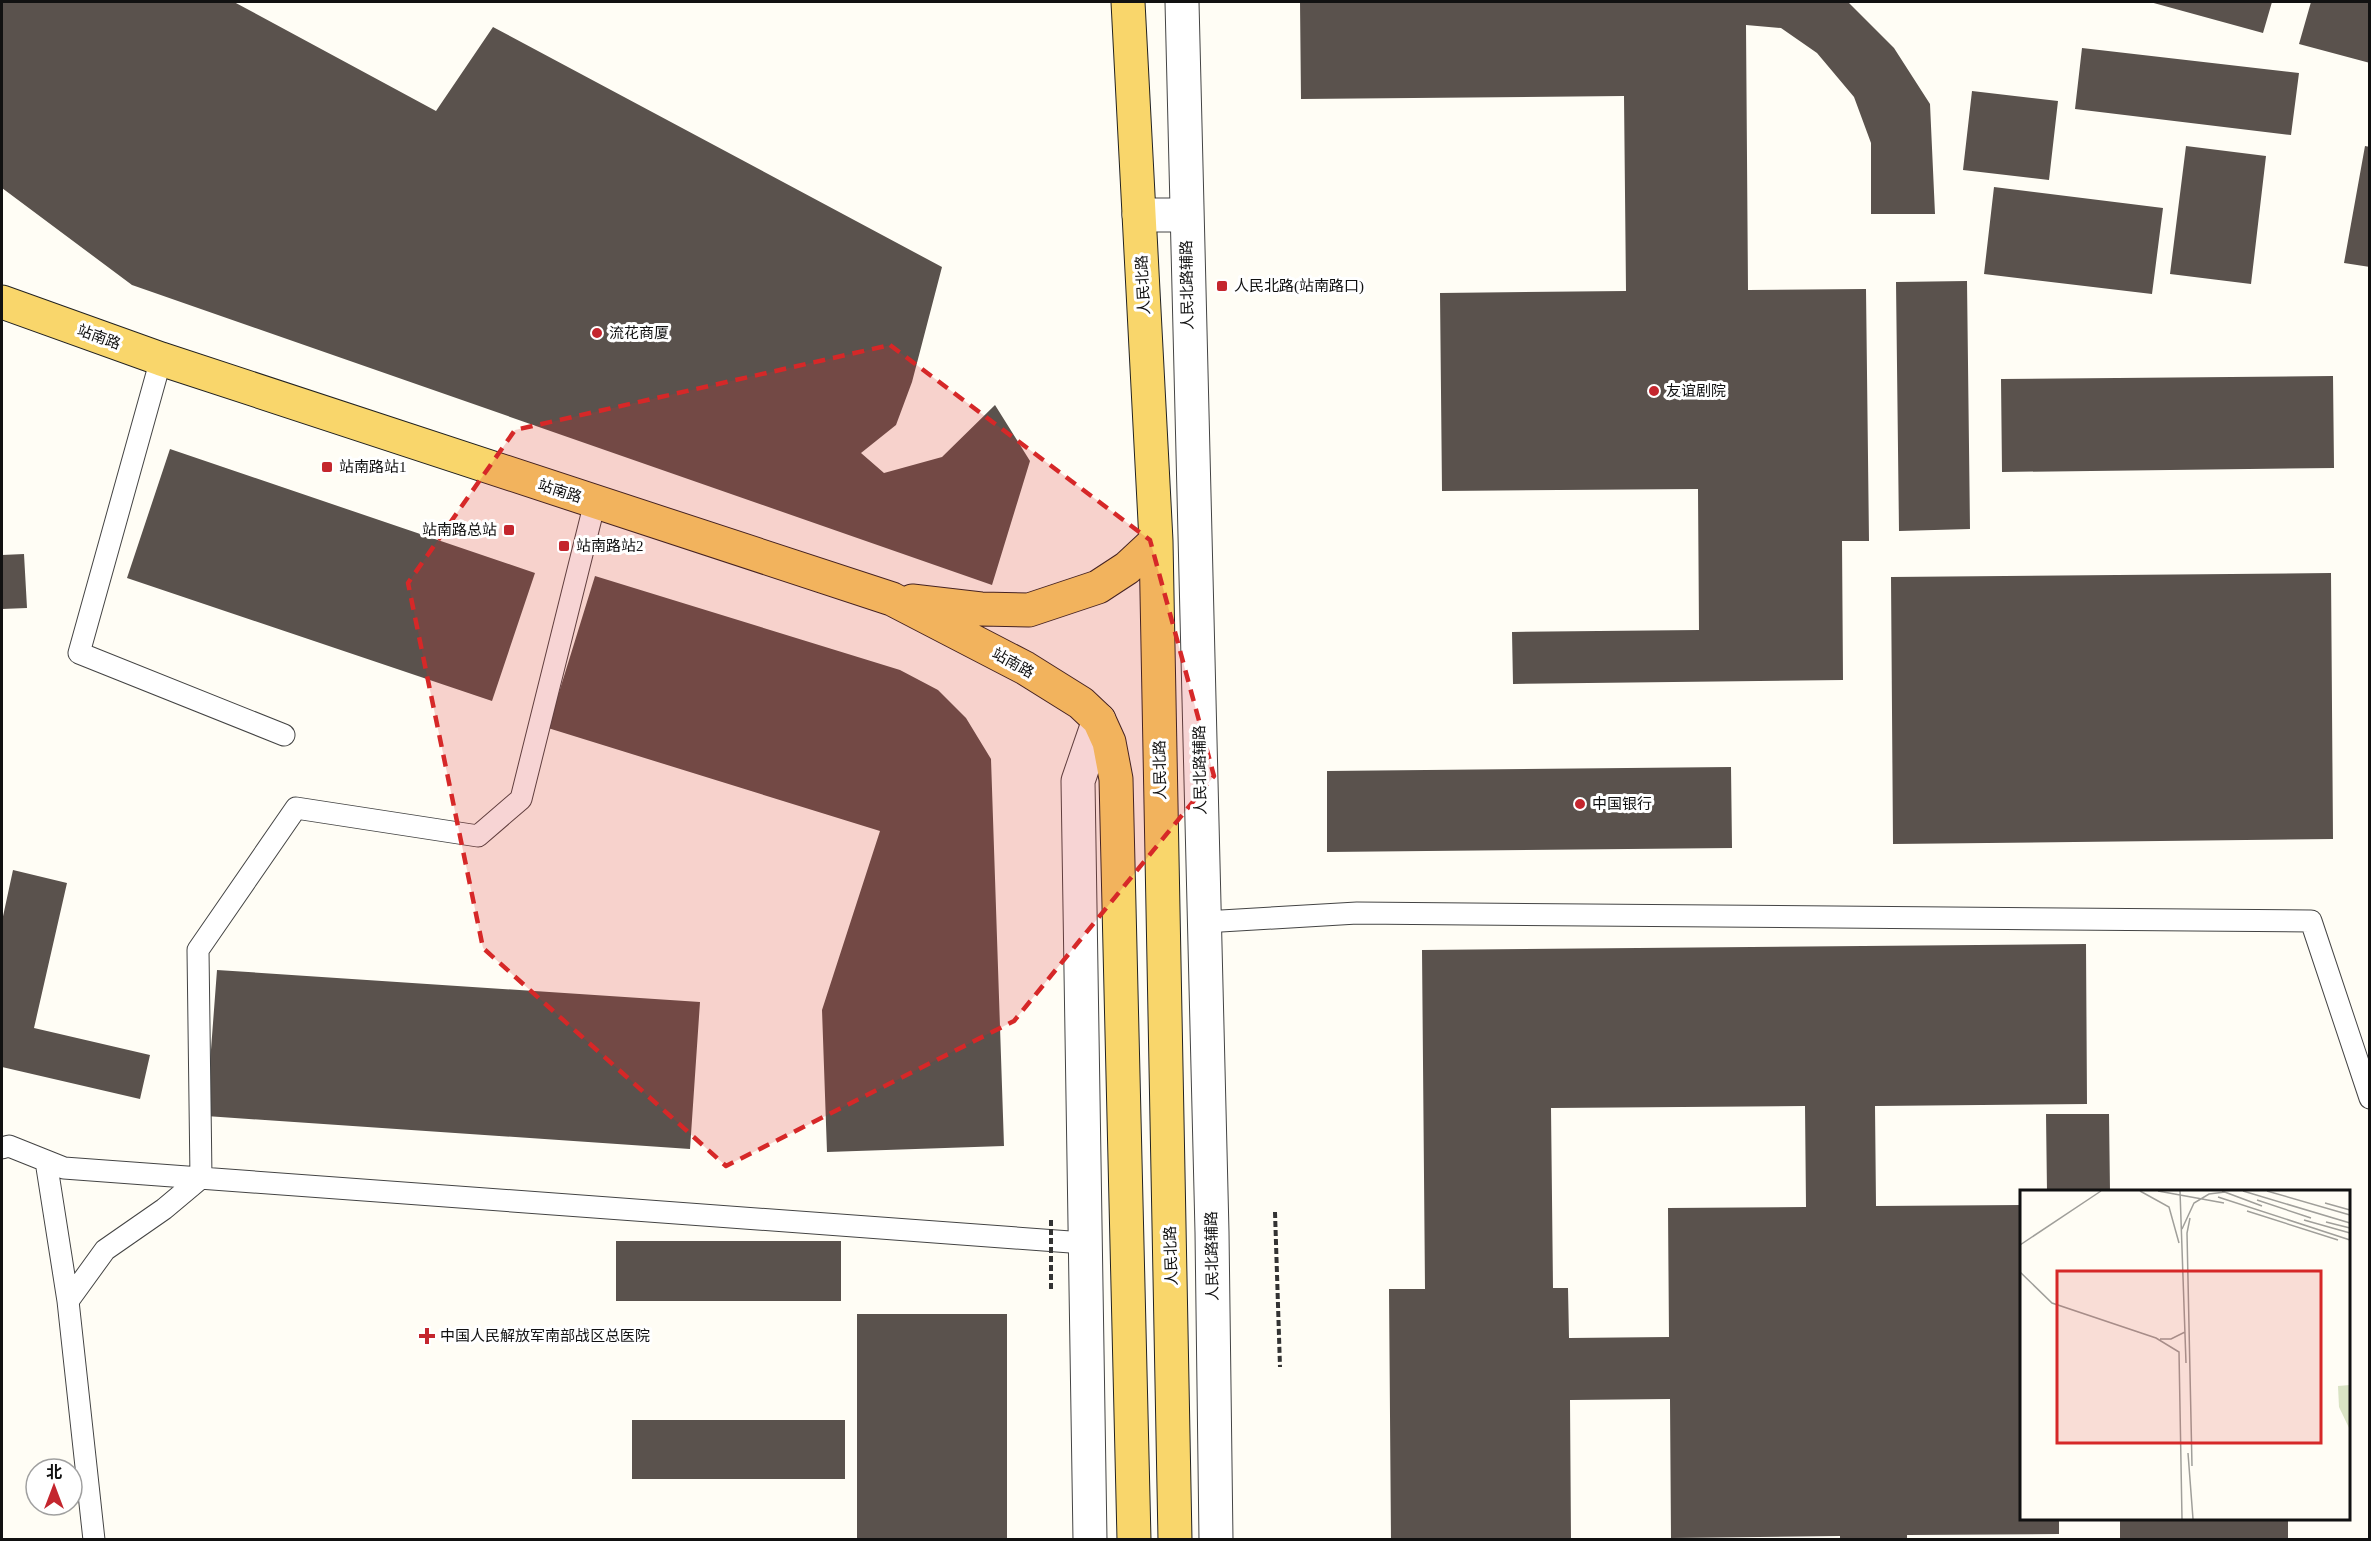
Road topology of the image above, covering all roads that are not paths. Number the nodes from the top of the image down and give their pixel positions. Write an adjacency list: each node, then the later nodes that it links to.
1 (1128, 2): 3 (main road, 人民北路)
2 (1182, 2): 4 (street, 人民北路辅路)
3 (1139, 215): 4 (street); 8 (main road, 人民北路)
4 (1186, 215): 12 (street, 人民北路辅路)
5 (2, 302): 6 (main road, 站南路)
6 (161, 359): 7 (main road, 站南路); 11 (lane)
7 (595, 502): 9 (main road, 站南路); 17 (lane)
8 (1156, 541): 9 (main road); 13 (main road, 人民北路)
9 (892, 599): 10 (main road, 站南路)
10 (1099, 720): 18 (street); 19 (main road)
11 (285, 735)
12 (1204, 922): 13 (street); 14 (lane); 26 (street, 人民北路辅路)
13 (1162, 923): 25 (main road, 人民北路)
14 (2370, 1098)
15 (2, 1148): 16 (lane)
16 (46, 1161): 17 (lane); 21 (lane)
17 (201, 1178): 20 (lane); 21 (lane)
18 (1083, 1181): 19 (street); 20 (street)
19 (1126, 1181): 24 (main road)
20 (1084, 1243): 23 (street)
21 (68, 1301): 22 (lane)
22 (94, 1539)
23 (1090, 1539)
24 (1134, 1539)
25 (1175, 1539)
26 (1216, 1539)

